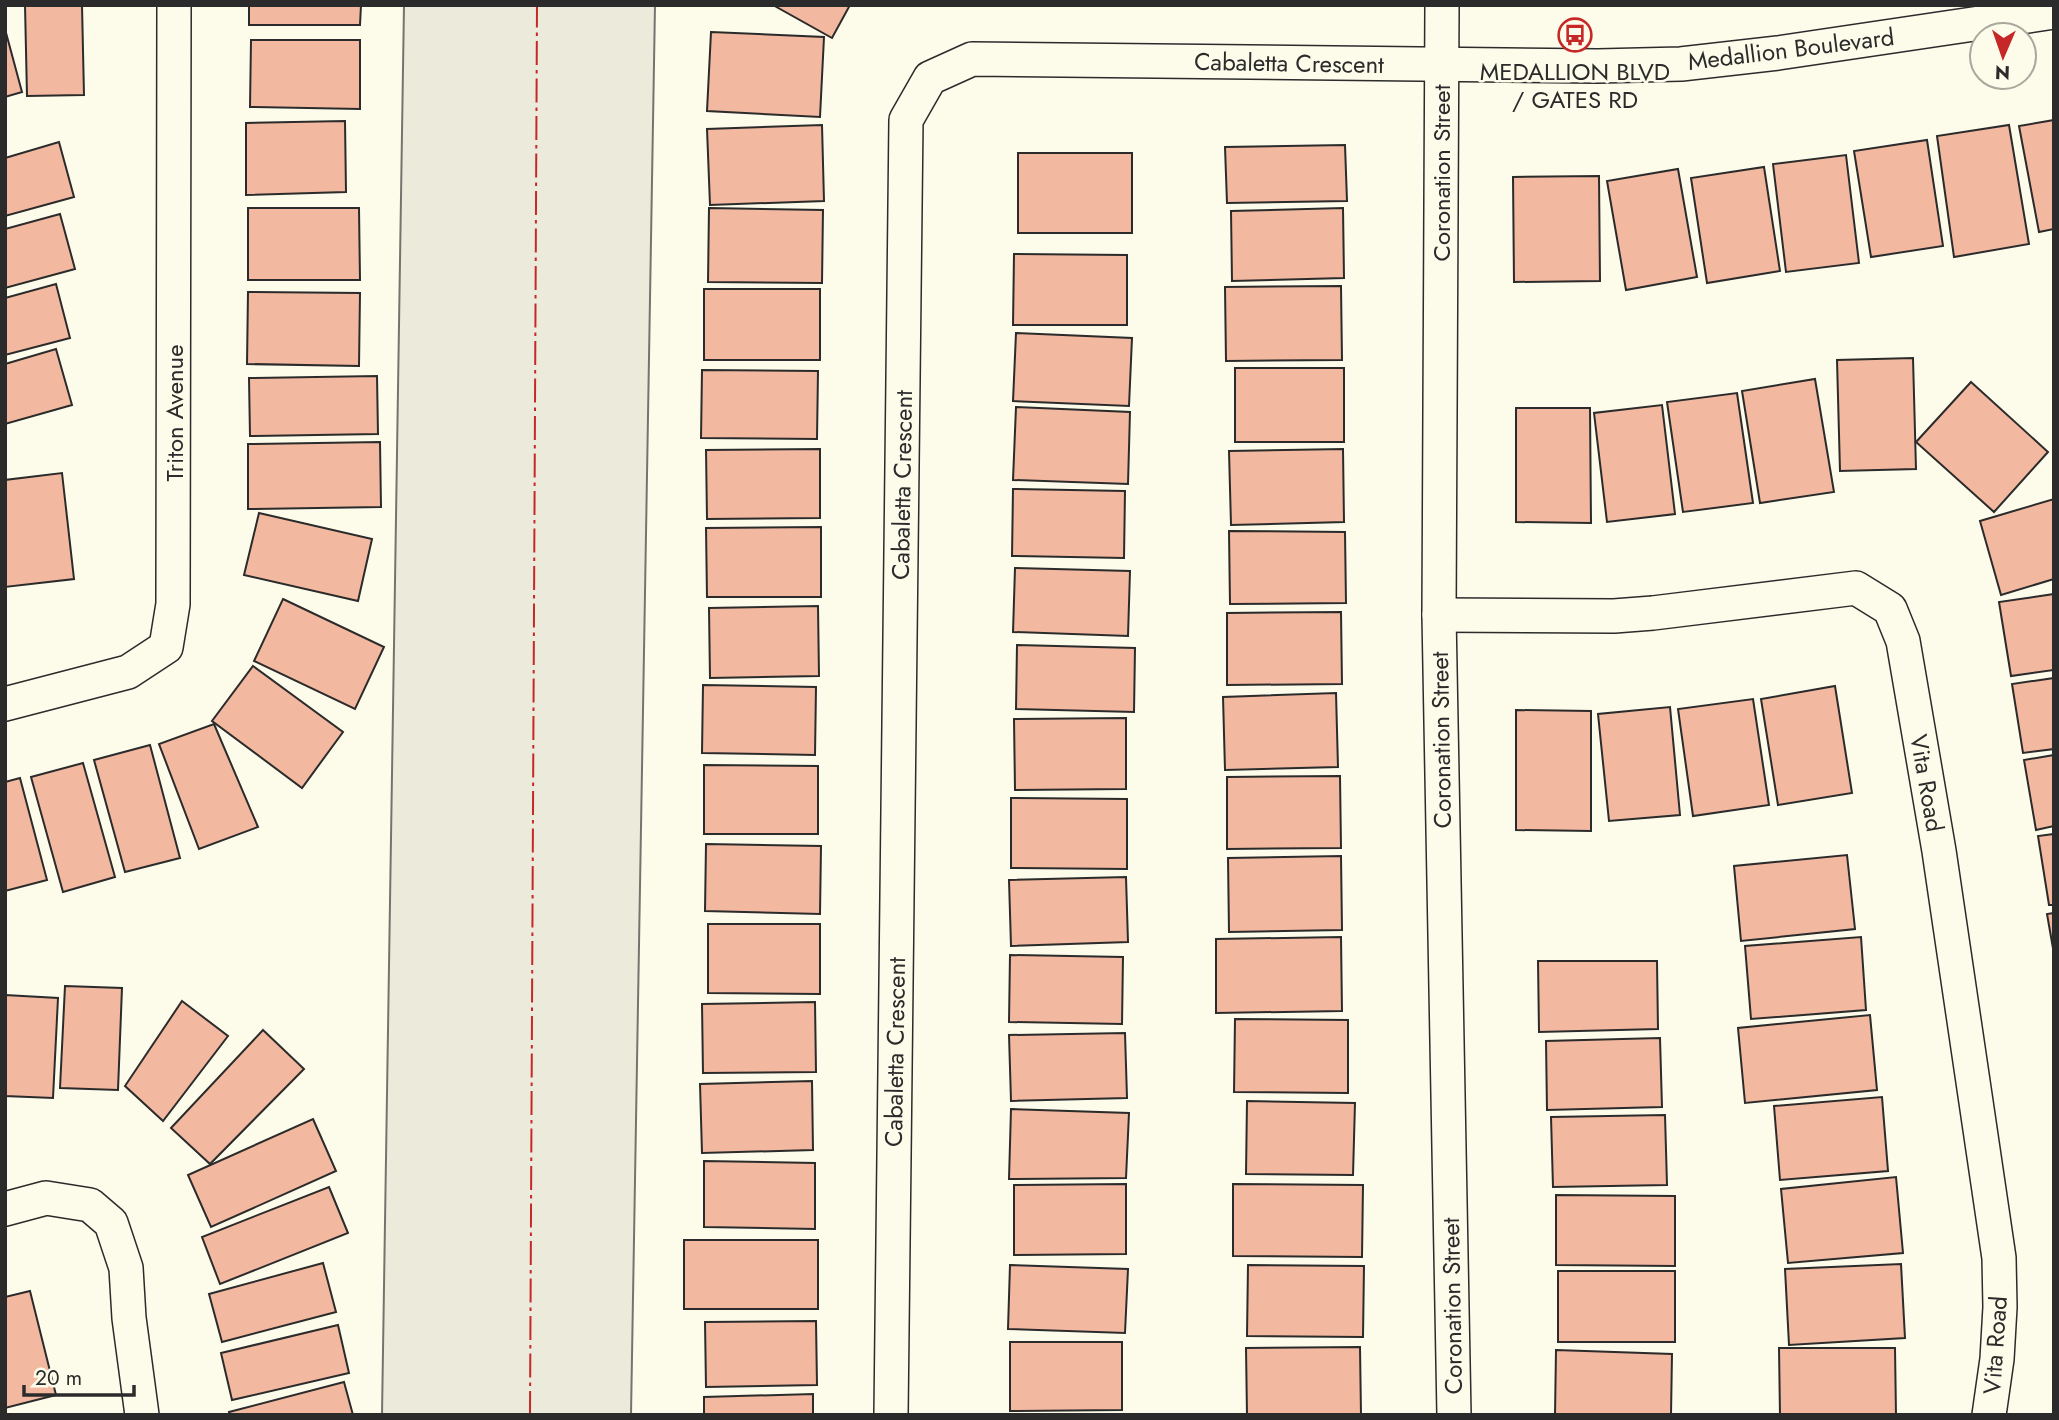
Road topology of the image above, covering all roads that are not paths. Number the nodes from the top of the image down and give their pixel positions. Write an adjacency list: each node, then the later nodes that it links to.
1 (174, 5): 6 (street, Triton Avenue)
2 (1442, 5): 4 (street, Coronation Street)
3 (2054, 12): 4 (street, Medallion Boulevard)
4 (1442, 64): 5 (street, Coronation Street); 9 (street, Cabaletta Crescent)
5 (1439, 615): 10 (street, Coronation Street); 11 (street, Vita Road)
6 (5, 704)
7 (5, 1209): 8 (street)
8 (142, 1415)
9 (891, 1415)
10 (1454, 1415)
11 (1989, 1415)

